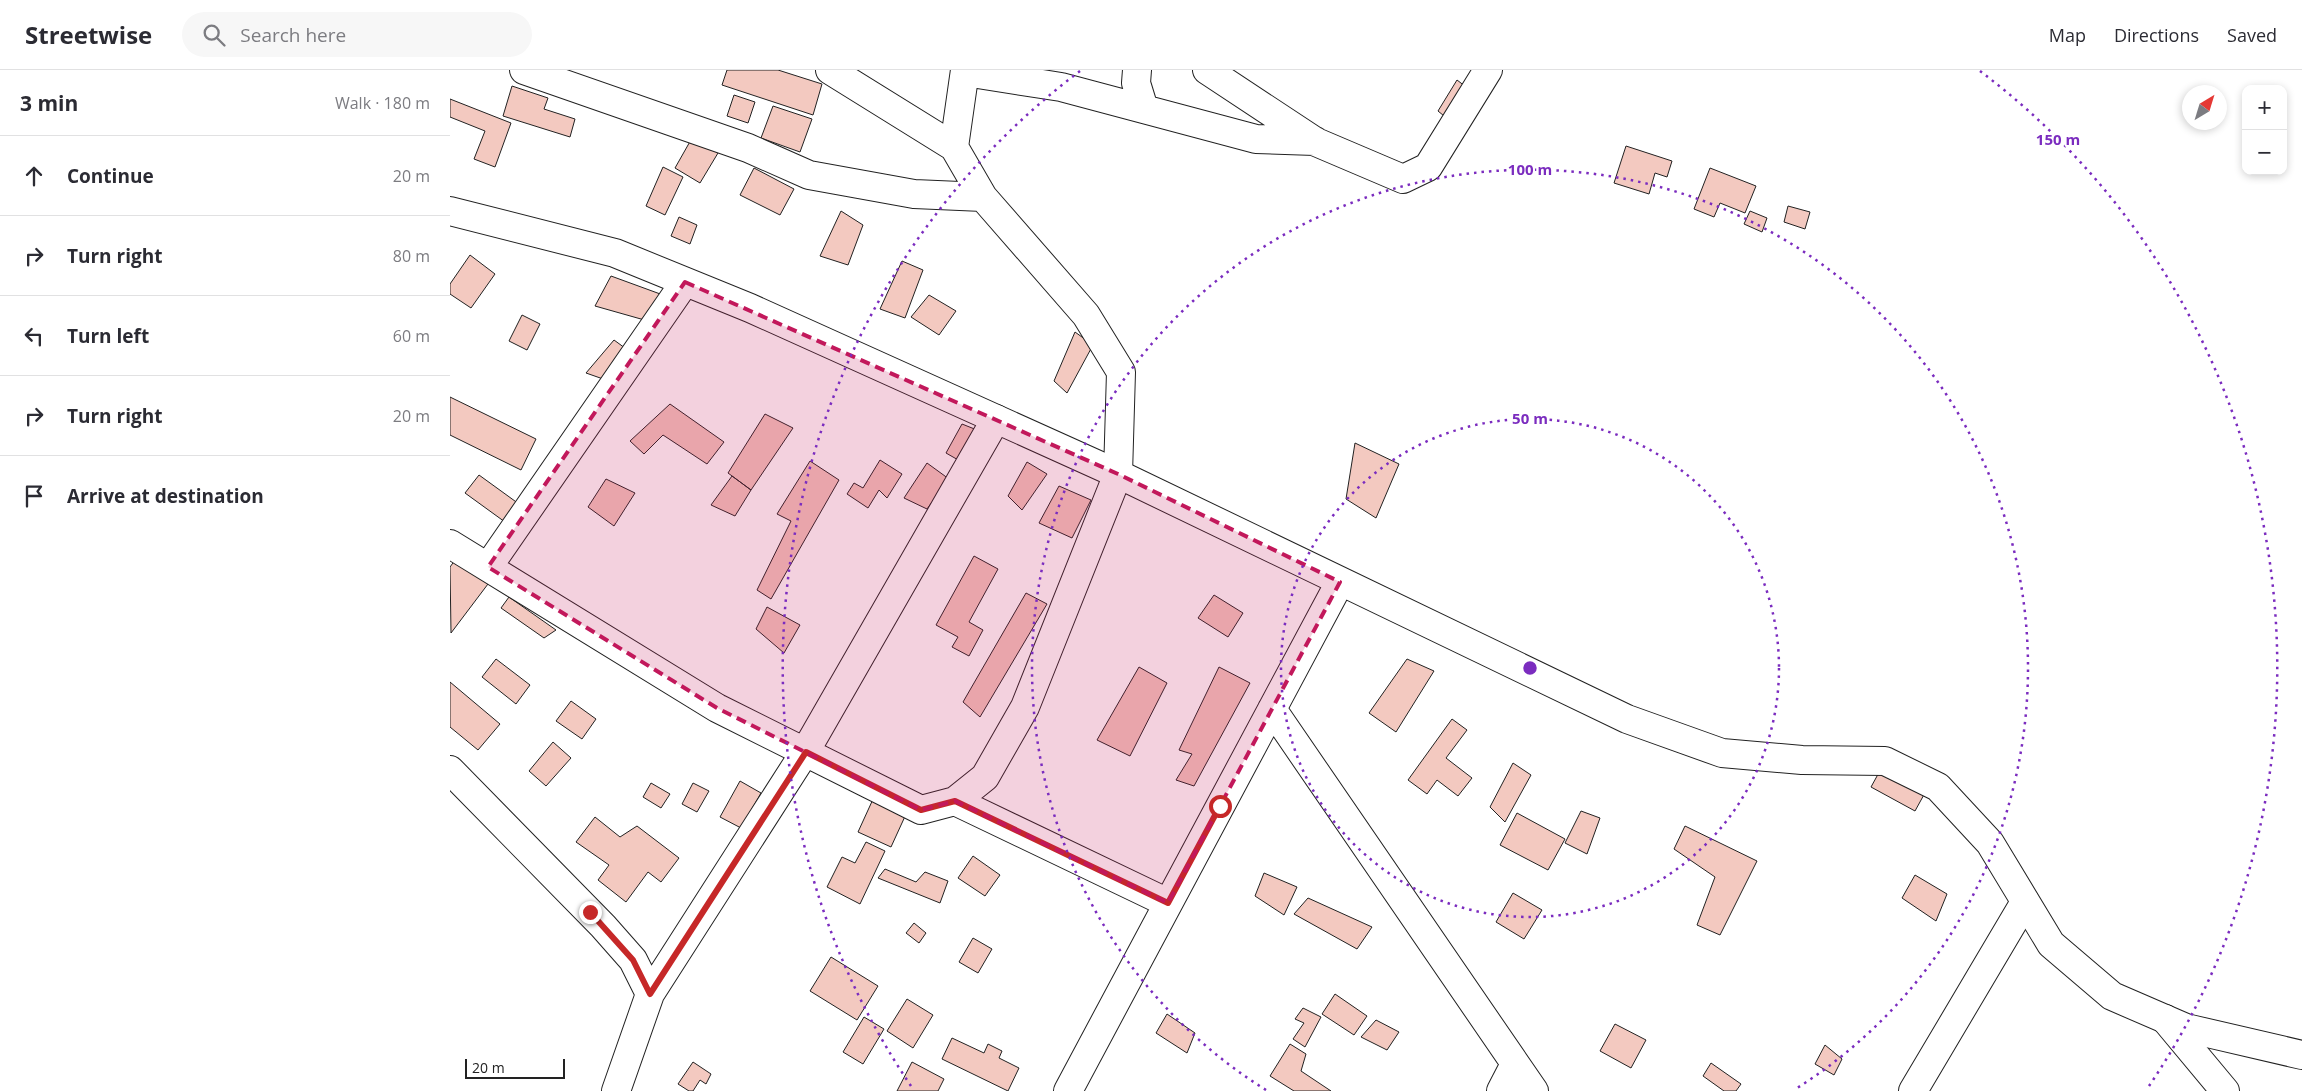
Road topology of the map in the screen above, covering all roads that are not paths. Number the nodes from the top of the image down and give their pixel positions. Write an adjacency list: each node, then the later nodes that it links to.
1 (524, 70): 10 (street)
2 (830, 70): 9 (street)
3 (1137, 70): 7 (street)
4 (1207, 70): 8 (street)
5 (1488, 70): 8 (street)
6 (965, 71): 7 (street); 9 (street)
7 (1144, 109): 8 (street)
8 (1316, 142)
9 (954, 147): 10 (street)
10 (983, 197): 14 (street)
11 (450, 211): 12 (street)
12 (686, 282): 13 (street); 16 (street)
13 (996, 419): 14 (street); 19 (street)
14 (1118, 474): 17 (street); 21 (street)
15 (450, 544): 16 (street)
16 (488, 567): 19 (street)
17 (1340, 582): 18 (street); 22 (street)
18 (1272, 708): 23 (street); 27 (street)
19 (806, 752): 21 (street); 24 (street)
20 (450, 770): 24 (street)
21 (955, 801): 23 (street)
22 (2025, 902): 25 (street); 32 (street)
23 (1168, 903): 29 (street)
24 (650, 994): 28 (street)
25 (2165, 1019): 26 (street); 33 (street)
26 (2302, 1055)
27 (1515, 1064): 30 (street); 31 (street)
28 (616, 1091)
29 (1068, 1091)
30 (1501, 1091)
31 (1534, 1091)
32 (1913, 1091)
33 (2225, 1091)

